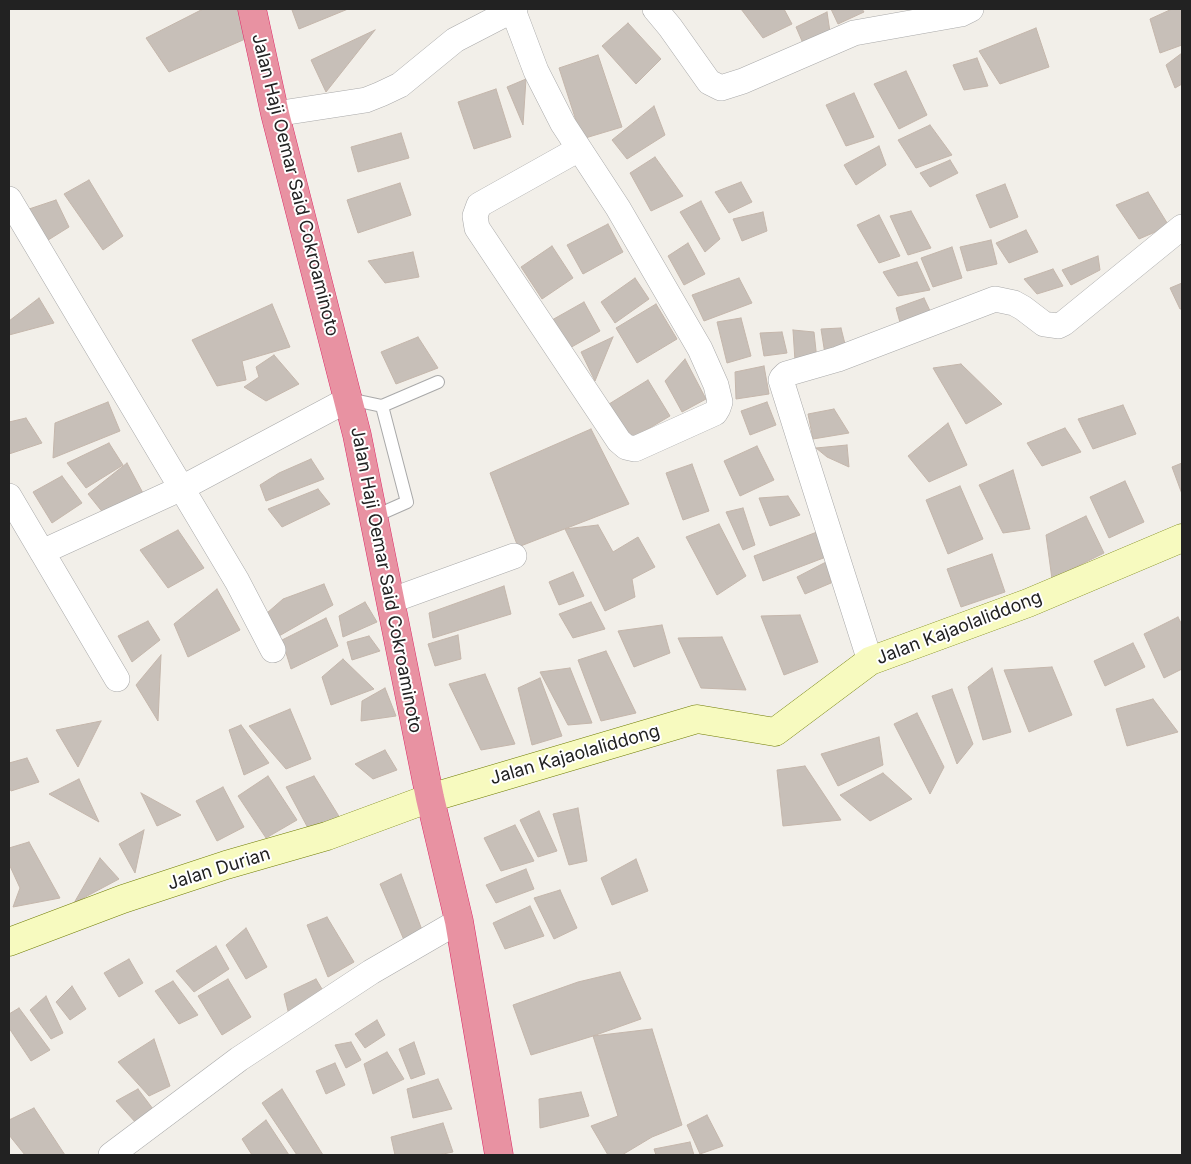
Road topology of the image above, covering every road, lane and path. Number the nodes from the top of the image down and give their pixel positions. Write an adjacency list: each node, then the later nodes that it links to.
1 (252, 9): 5 (highway, Jalan Haji Oemar Said Cokroaminoto)
2 (514, 9): 5 (street); 6 (street)
3 (655, 9): 4 (street)
4 (971, 9)
5 (275, 114): 10 (highway, Jalan Haji Oemar Said Cokroaminoto)
6 (579, 149): 6 (street)
7 (9, 199): 12 (street)
8 (1182, 227): 20 (street)
9 (438, 382): 11 (lane)
10 (349, 399): 11 (lane); 12 (street); 14 (highway, Jalan Haji Oemar Said Cokroaminoto)
11 (382, 406): 14 (lane)
12 (182, 488): 16 (street); 19 (street)
13 (9, 496): 16 (street)
14 (373, 517): 18 (highway, Jalan Haji Oemar Said Cokroaminoto)
15 (1182, 538): 20 (street, Jalan Kajaolaliddong)
16 (42, 552): 21 (street)
17 (514, 556): 18 (street)
18 (390, 601): 22 (highway, Jalan Haji Oemar Said Cokroaminoto)
19 (273, 650)
20 (870, 661): 22 (street, Jalan Kajaolaliddong)
21 (117, 679)
22 (430, 798): 23 (highway, Jalan Haji Oemar Said Cokroaminoto); 24 (street, Jalan Durian)
23 (459, 921): 25 (street); 26 (highway, Jalan Haji Oemar Said Cokroaminoto)
24 (9, 942)
25 (117, 1154)
26 (499, 1155)

